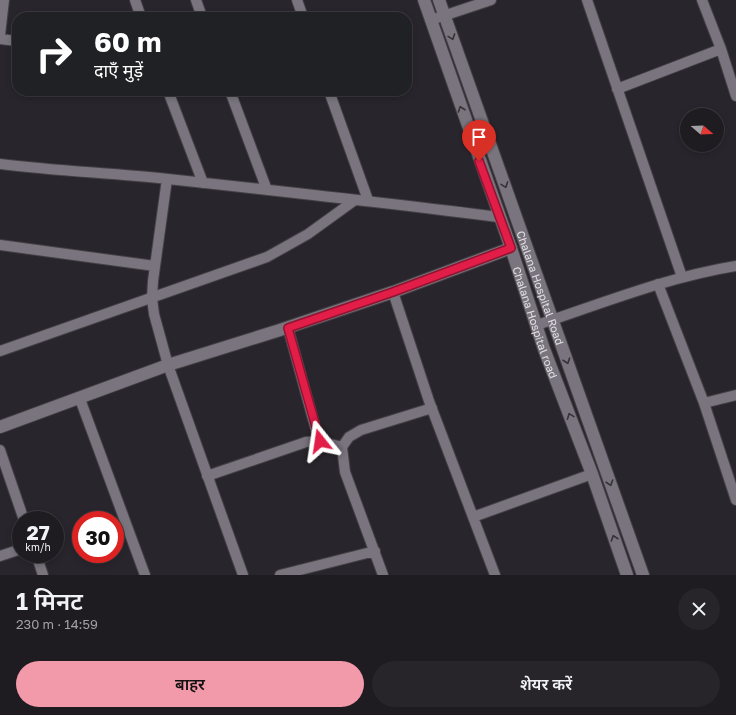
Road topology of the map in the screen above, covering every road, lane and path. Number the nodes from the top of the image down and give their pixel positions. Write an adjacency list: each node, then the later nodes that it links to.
1 (4, 0): 15 (street)
2 (135, 0): 10 (street)
3 (196, 0): 11 (street)
4 (297, 0): 12 (street)
5 (424, 0): 14 (street, Chalana Hospital road)
6 (438, 0): 13 (street, Chalana Hospital Road)
7 (491, 0): 13 (street)
8 (587, 0): 19 (street)
9 (702, 0): 18 (street)
10 (139, 12)
11 (200, 12)
12 (301, 12)
13 (444, 15): 14 (street); 39 (street, Chalana Hospital Road, one-way to 39)
14 (431, 20): 30 (street, Chalana Hospital road, one-way to 14)
15 (0, 35)
16 (0, 39): 17 (street)
17 (12, 40)
18 (721, 49): 19 (street); 23 (street)
19 (617, 89): 35 (street)
20 (170, 96): 26 (street)
21 (232, 96): 27 (street)
22 (332, 96): 29 (street)
23 (736, 96)
24 (0, 164): 25 (street)
25 (167, 179): 26 (street); 33 (street)
26 (203, 183): 27 (street)
27 (267, 190): 28 (street)
28 (355, 200): 29 (street); 38 (street)
29 (368, 200): 30 (street)
30 (498, 217): 32 (street, Chalana Hospital road)
31 (0, 245): 33 (street)
32 (511, 248): 37 (street); 40 (street, Chalana Hospital road)
33 (155, 266): 38 (street)
34 (736, 266): 35 (street)
35 (682, 277): 36 (street)
36 (658, 284): 39 (street); 46 (street)
37 (393, 292): 41 (street); 47 (street)
38 (152, 298): 42 (street); 43 (street)
39 (553, 320): 40 (street); 68 (street, Chalana Hospital Road, one-way to 68)
40 (537, 325): 52 (street, Chalana Hospital road, one-way to 40)
41 (288, 328): 43 (street); 49 (street)
42 (0, 351)
43 (168, 365): 45 (street); 53 (street)
44 (736, 395): 46 (street)
45 (80, 399): 48 (street); 62 (street)
46 (704, 403): 54 (street)
47 (432, 408): 50 (street); 56 (street)
48 (0, 427)
49 (320, 441): 50 (street); 53 (street)
50 (342, 447): 58 (street)
51 (0, 450): 55 (street)
52 (592, 474): 56 (street); 67 (street, Chalana Hospital road, one-way to 52)
53 (207, 476): 63 (street)
54 (736, 500)
55 (21, 511)
56 (473, 517): 66 (street)
57 (12, 551): 59 (street)
58 (375, 551): 64 (street); 65 (street)
59 (0, 556)
60 (39, 563): 61 (street)
61 (43, 575)
62 (145, 575)
63 (243, 575)
64 (280, 575)
65 (383, 575)
66 (495, 575)
67 (627, 575)
68 (643, 575)

